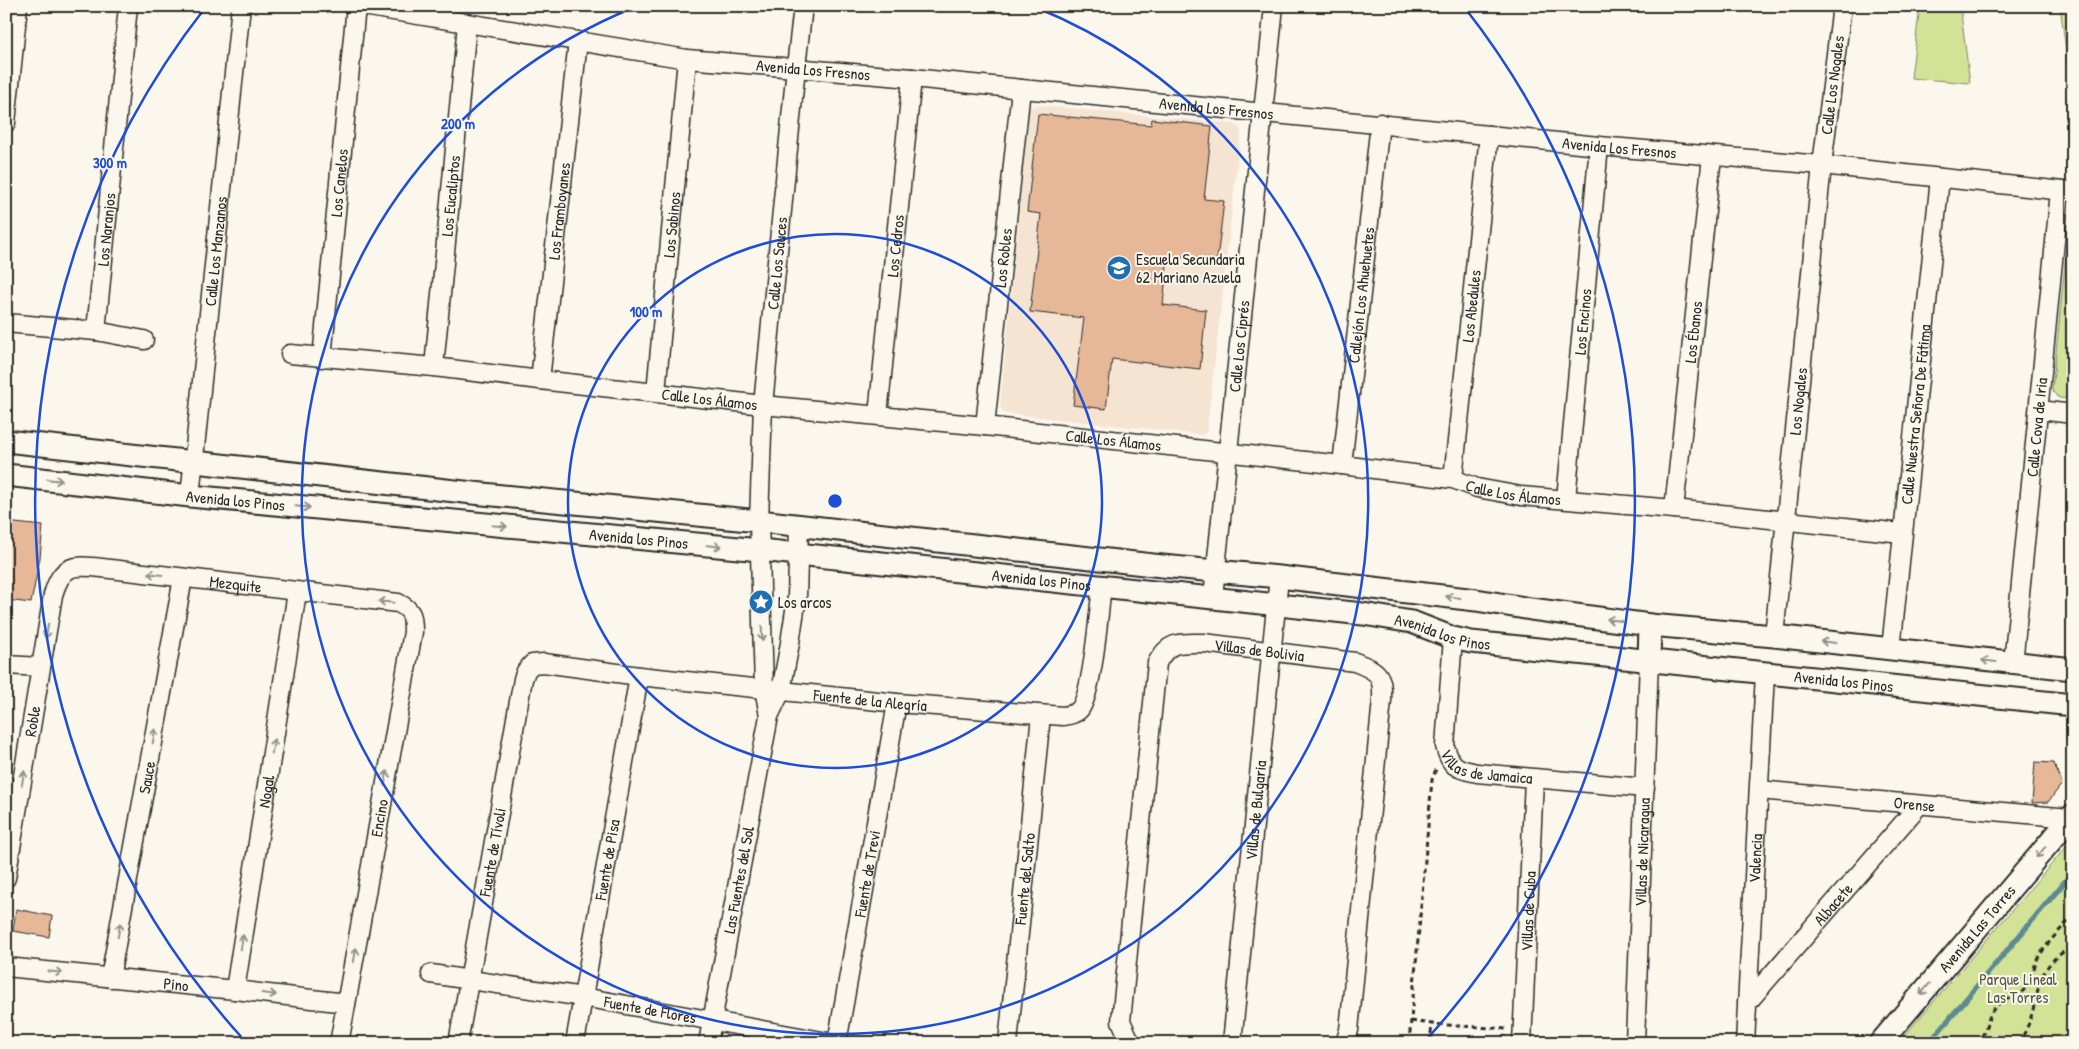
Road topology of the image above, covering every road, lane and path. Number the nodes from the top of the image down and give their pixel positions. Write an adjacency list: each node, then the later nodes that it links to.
1 (18, 6): 16 (street)
2 (128, 6): 25 (street, Los Naranjos)
3 (241, 6): 39 (street, Calle Los Manzanos)
4 (356, 6): 28 (street, Los Canelos)
5 (363, 6): 9 (street, Avenida Los Fresnos)
6 (804, 6): 12 (street, Calle Los Sauces)
7 (1274, 6): 15 (street, Calle Los Ciprés)
8 (1842, 6): 21 (street, Calle Los Nogales)
9 (466, 24): 10 (street, Avenida Los Fresnos); 29 (street, Los Eucaliptos)
10 (578, 41): 11 (street, Avenida Los Fresnos); 30 (street, Los Framboyanes)
11 (687, 59): 12 (street, Avenida Los Fresnos); 31 (street, Los Sabinos)
12 (796, 67): 13 (street, Avenida Los Fresnos); 32 (street, Calle Los Sauces)
13 (912, 78): 14 (street, Avenida Los Fresnos); 35 (street, Los Cedros)
14 (1021, 89): 15 (street, Avenida Los Fresnos); 36 (street, Los Robles)
15 (1264, 112): 17 (street, Avenida Los Fresnos); 38 (street, Calle Los Ciprés)
16 (6, 123)
17 (1380, 123): 18 (street, Avenida Los Fresnos); 40 (street, Callejón Los Ahuehuetes)
18 (1489, 135): 19 (street, Avenida Los Fresnos); 42 (street, Los Abedules)
19 (1600, 146): 20 (street, Avenida Los Fresnos); 45 (street, Los Encinos)
20 (1712, 156): 21 (street, Avenida Los Fresnos); 46 (street, Los Ébanos)
21 (1822, 166): 22 (street, Avenida Los Fresnos); 47 (street, Los Nogales)
22 (1940, 178): 23 (street, Avenida Los Fresnos); 51 (street, Calle Nuestra Señora De Fátima)
23 (2066, 192): 33 (street, Calle Cova de Iria)
24 (6, 323): 25 (street)
25 (96, 332): 26 (street)
26 (144, 340)
27 (290, 354): 28 (street, Calle Los Álamos)
28 (322, 358): 29 (street, Calle Los Álamos)
29 (434, 366): 30 (street, Calle Los Álamos)
30 (540, 380): 31 (street, Calle Los Álamos)
31 (656, 392): 32 (street, Calle Los Álamos)
32 (763, 405): 35 (street, Calle Los Álamos); 48 (street, Calle Los Sauces)
33 (2038, 410): 34 (street); 70 (street, Calle Cova de Iria)
34 (2073, 414)
35 (878, 415): 36 (street, Calle Los Álamos)
36 (985, 426): 38 (street, Calle Los Álamos)
37 (6, 441): 39 (street, Avenida los Pinos)
38 (1228, 452): 40 (street, Calle Los Álamos); 54 (street, Calle Los Ciprés)
39 (193, 462): 43 (street, Avenida los Pinos); 44 (street, Calle Los Manzanos)
40 (1342, 465): 42 (street, Calle Los Álamos)
41 (6, 475): 44 (street, Avenida los Pinos, one-way to 44)
42 (1453, 479): 45 (street, Calle Los Álamos)
43 (473, 492): 48 (street, Avenida los Pinos); 49 (street)
44 (190, 496): 49 (street, Avenida los Pinos, one-way to 49)
45 (1566, 499): 46 (street, Calle Los Álamos)
46 (1674, 509): 47 (street, Calle Los Álamos)
47 (1786, 520): 51 (street, Calle Los Álamos); 64 (street, Los Nogales)
48 (759, 521): 50 (street, Avenida los Pinos); 52 (street, Calle Los Sauces)
49 (469, 522): 52 (street, Avenida los Pinos, one-way to 52)
50 (799, 525): 53 (street, Las Fuentes del Sol); 54 (street, Avenida los Pinos)
51 (1902, 533): 66 (street, Calle Nuestra Señora De Fátima)
52 (760, 550): 53 (street, Avenida los Pinos); 76 (street, Las Fuentes del Sol, one-way to 76)
53 (798, 554): 57 (street, Avenida los Pinos); 76 (street, Las Fuentes del Sol)
54 (1214, 571): 55 (street, Avenida los Pinos); 60 (street, Calle Los Ciprés)
55 (1279, 577): 61 (street, Villas de Bulgaria); 62 (street, Avenida los Pinos, one-way to 55)
56 (183, 578): 58 (street, Mezquite); 59 (street, Mezquite, one-way to 59); 91 (street, Sauce, one-way to 56)
57 (1102, 585): 60 (street, Avenida los Pinos); 79 (street, Fuente de la Alegría)
58 (297, 592): 63 (street, Mezquite, one-way to 58); 93 (street, Nogal, one-way to 58)
59 (52, 595): 72 (street, Roble, one-way to 72)
60 (1213, 597): 61 (street, Avenida los Pinos)
61 (1277, 604): 65 (street, Avenida los Pinos); 67 (street, Villas de Bulgaria)
62 (1650, 625): 64 (street, Avenida los Pinos); 68 (street)
63 (413, 632): 95 (street, Encino, one-way to 63)
64 (1774, 636): 66 (street, Avenida los Pinos, one-way to 64)
65 (1454, 638): 68 (street, Avenida los Pinos); 80 (street, Villas de Jamaica)
66 (1890, 649): 70 (street, Avenida los Pinos, one-way to 66)
67 (1272, 651): 109 (street, Villas de Bolivia); 110 (street, Villas de Bulgaria); 111 (street, Villas de Bolivia)
68 (1649, 660): 74 (street, Avenida los Pinos); 82 (street, Villas de Nicaragua)
69 (532, 664): 75 (street, Fuente de la Alegría); 92 (street, Fuente de Tívoli)
70 (2013, 664): 73 (street, Avenida los Pinos)
71 (6, 665): 72 (street)
72 (41, 667): 86 (street, Roble, one-way to 72)
73 (2073, 669)
74 (1765, 674): 78 (street, Avenida los Pinos); 83 (street, Valencia)
75 (639, 676): 76 (street, Fuente de la Alegría); 94 (street, Fuente de Pisa)
76 (772, 689): 77 (street, Fuente de la Alegría); 97 (street, Las Fuentes del Sol)
77 (897, 703): 79 (street, Fuente de la Alegría); 107 (street, Fuente de Trevi)
78 (2073, 706)
79 (1041, 715): 108 (street, Fuente del Salto)
80 (1448, 759): 81 (street, Villas de Jamaica); 98 (path)
81 (1534, 779): 82 (street, Villas de Jamaica); 100 (street, Villas de Cuba)
82 (1645, 788): 115 (street, Villas de Nicaragua)
83 (1758, 790): 84 (street, Orense); 96 (street, Valencia)
84 (1919, 805): 85 (street, Orense); 96 (street, Albacete)
85 (2071, 817): 117 (street, Avenida Las Torres, one-way to 117)
86 (6, 878)
87 (2073, 916): 118 (path)
88 (2073, 947): 119 (path)
89 (6, 967): 91 (street, Pino, one-way to 91)
90 (431, 974): 92 (street, Fuente de Flores)
91 (110, 978): 93 (street, Pino)
92 (468, 980): 94 (street, Fuente de Flores); 103 (street, Fuente de Tívoli)
93 (235, 990): 95 (street, Pino, one-way to 95)
94 (583, 998): 97 (street, Fuente de Flores); 104 (street, Fuente de Pisa)
95 (346, 1003): 102 (street, Encino)
96 (1747, 1003): 116 (street, Valencia)
97 (712, 1021): 105 (street, Las Fuentes del Sol); 106 (street, Fuente de Flores)
98 (1411, 1021): 99 (path); 112 (path)
99 (1432, 1024): 100 (path); 101 (path)
100 (1522, 1036)
101 (1431, 1037): 113 (path); 114 (path)
102 (340, 1038)
103 (458, 1043)
104 (575, 1043)
105 (708, 1043)
106 (833, 1043)
107 (837, 1043)
108 (1008, 1043)
109 (1131, 1043)
110 (1232, 1043)
111 (1346, 1043)
112 (1409, 1043)
113 (1430, 1043)
114 (1436, 1043)
115 (1636, 1043)
116 (1745, 1043)
117 (1880, 1043)
118 (1975, 1043)
119 (2018, 1043)

